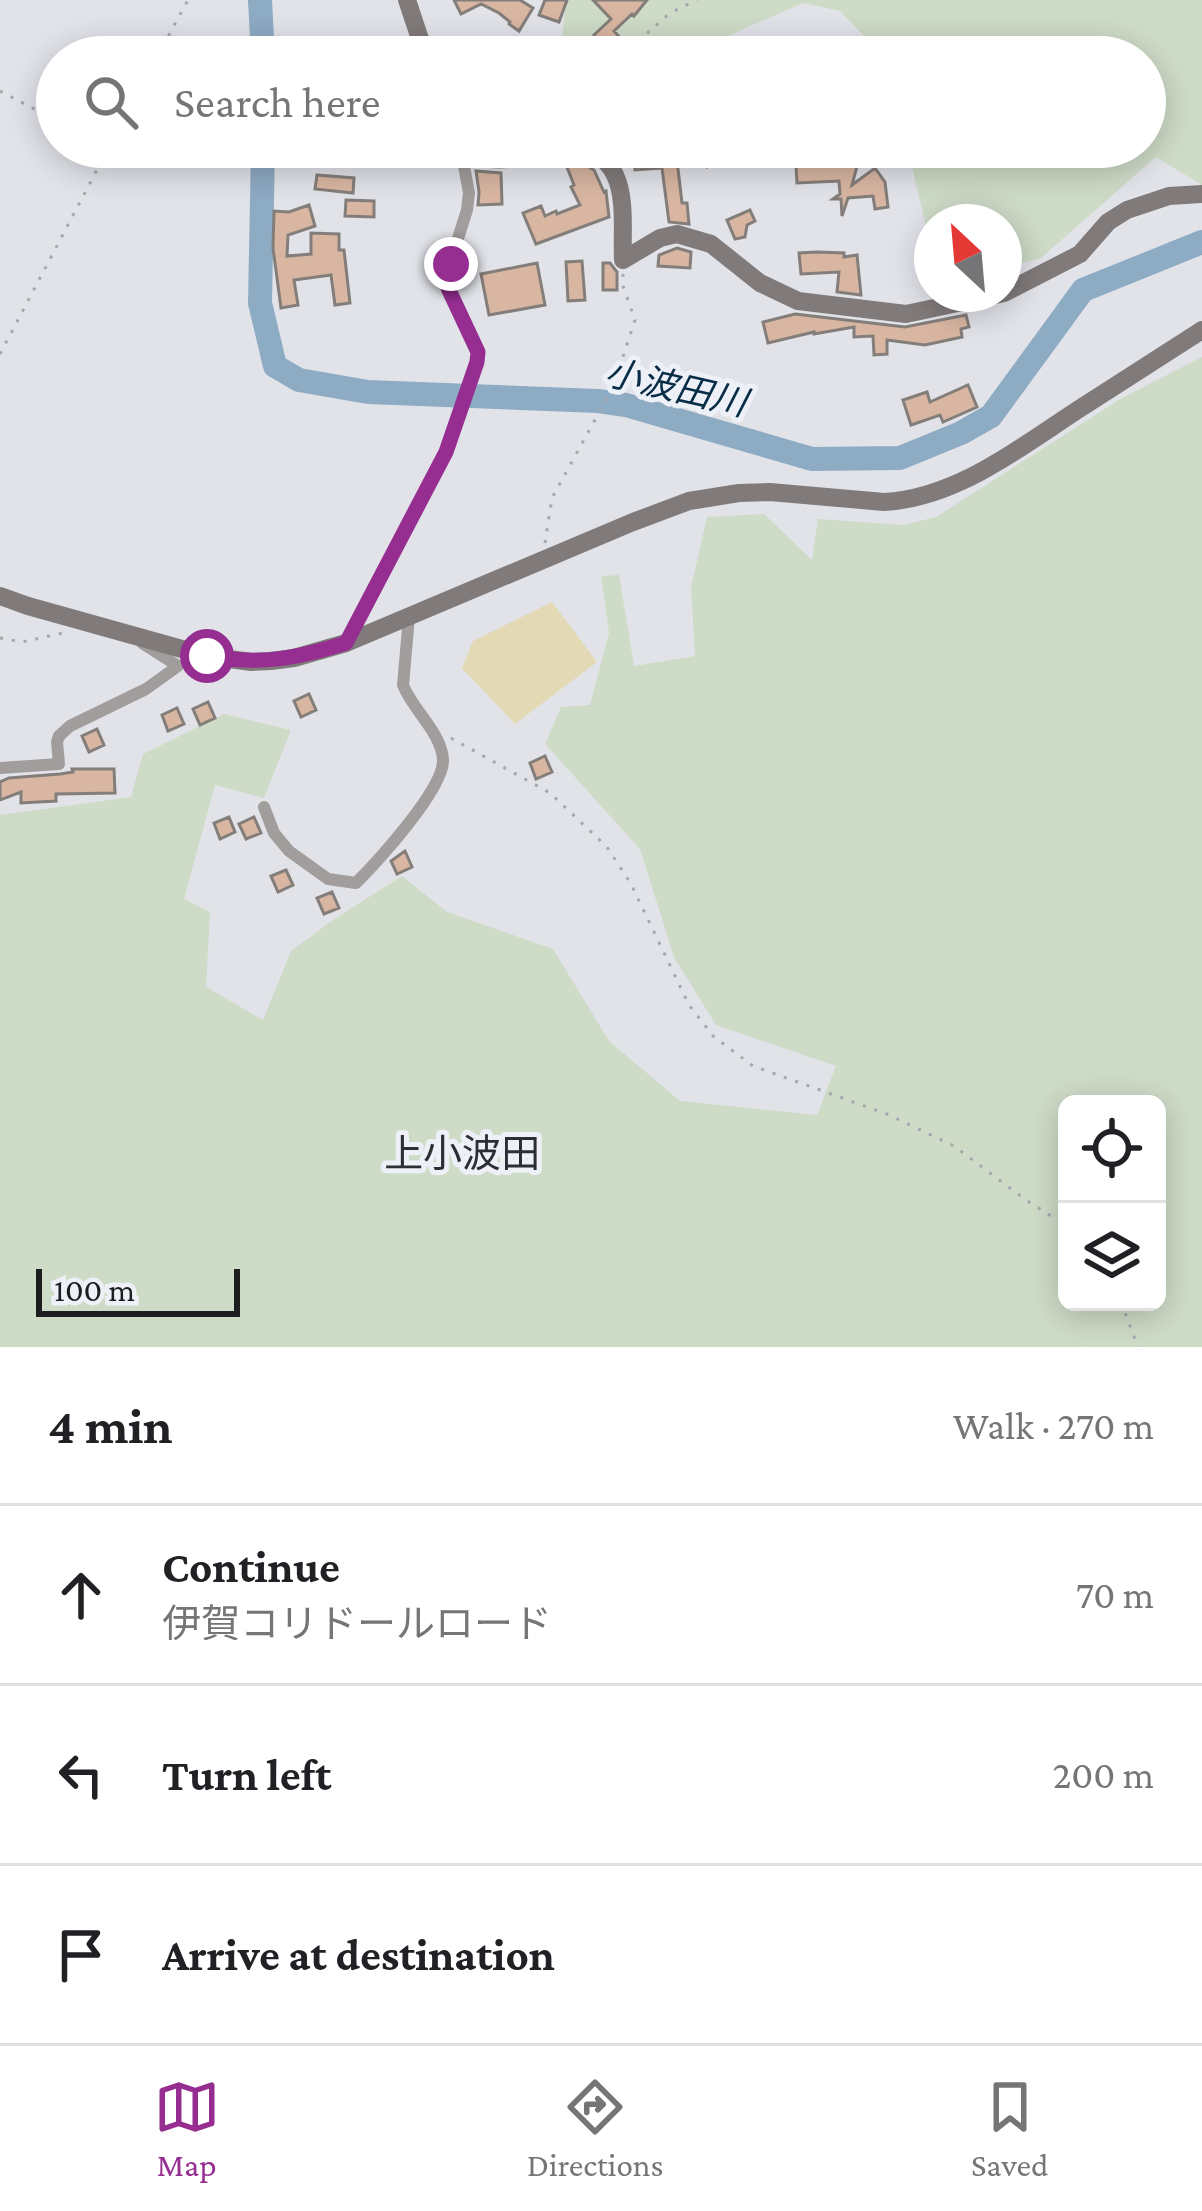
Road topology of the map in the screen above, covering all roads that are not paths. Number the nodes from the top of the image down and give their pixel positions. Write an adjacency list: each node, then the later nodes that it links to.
1 (407, 0): 2 (street)
2 (419, 36)
3 (464, 168): 12 (street)
4 (610, 168): 7 (street)
5 (1202, 194): 6 (street)
6 (1022, 283)
7 (915, 312)
8 (1202, 330): 10 (street)
9 (0, 596): 11 (street)
10 (410, 616): 12 (street); 14 (street)
11 (126, 633): 12 (street); 13 (street)
12 (346, 643)
13 (0, 768)
14 (264, 807)

